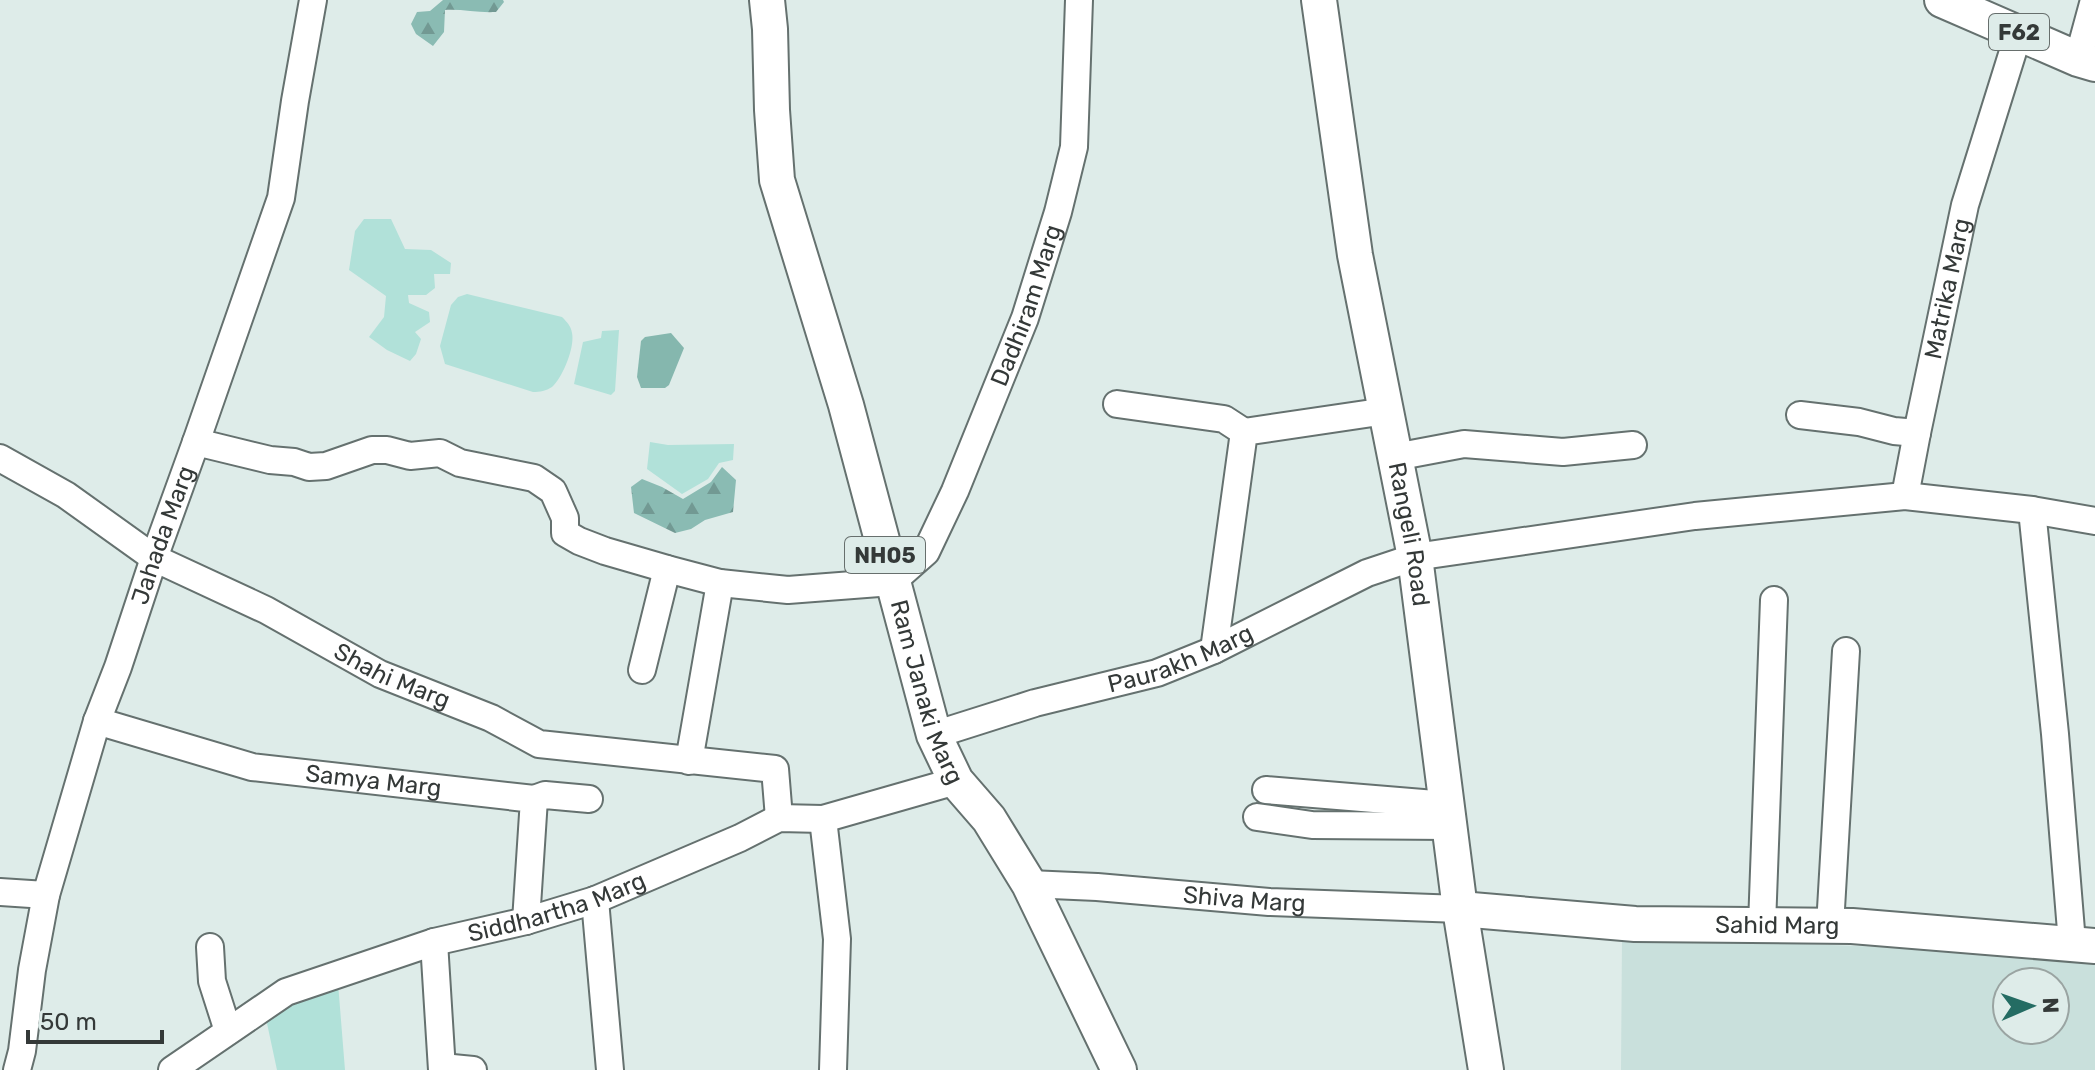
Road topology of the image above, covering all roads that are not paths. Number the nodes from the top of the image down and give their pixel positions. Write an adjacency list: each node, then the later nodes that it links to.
1 (313, 0): 14 (street, Jahada Marg)
2 (767, 0): 24 (main road, Ram Janaki Marg / NH05)
3 (1079, 0): 24 (street, Dadhiram Marg)
4 (1319, 0): 10 (main road, Rangeli Road)
5 (1942, 0): 7 (main road, F62)
6 (2094, 0): 8 (street)
7 (2019, 32): 8 (main road, F62); 13 (street, Matrika Marg)
8 (2086, 61)
9 (1117, 404): 12 (street)
10 (1386, 411): 12 (street); 16 (main road, Rangeli Road)
11 (1800, 415): 13 (street)
12 (1244, 432): 27 (street)
13 (1917, 433): 18 (street, Matrika Marg)
14 (196, 442): 22 (street, Jahada Marg); 23 (street)
15 (1633, 445): 16 (street)
16 (1395, 457): 21 (main road, Rangeli Road)
17 (0, 458): 22 (street, Shahi Marg)
18 (1905, 496): 19 (street, Paurakh Marg); 21 (street, Paurakh Marg)
19 (2032, 510): 20 (street, Paurakh Marg); 52 (street)
20 (2095, 521)
21 (1415, 557): 27 (street, Paurakh Marg); 38 (main road, Rangeli Road)
22 (154, 558): 30 (street, Jahada Marg); 32 (street, Shahi Marg)
23 (667, 569): 25 (street); 29 (street)
24 (892, 582): 25 (street); 31 (main road, Ram Janaki Marg / NH05)
25 (720, 583): 32 (street)
26 (1774, 600): 49 (street)
27 (1214, 650): 31 (street, Paurakh Marg)
28 (1846, 651): 50 (street)
29 (642, 670)
30 (97, 721): 36 (street, Samya Marg); 45 (street, Jahada Marg)
31 (934, 735): 33 (main road, Ram Janaki Marg / NH05)
32 (689, 761): 40 (street, Shahi Marg)
33 (956, 781): 41 (street, Siddhartha Marg); 43 (main road, Ram Janaki Marg / NH05)
34 (1266, 790): 35 (street)
35 (1306, 794): 38 (street); 42 (street)
36 (534, 799): 37 (street, Samya Marg); 48 (street)
37 (589, 799)
38 (1448, 815): 42 (street); 47 (main road, Rangeli Road)
39 (1257, 817): 42 (street)
40 (779, 818): 41 (street, Siddhartha Marg); 46 (street, Siddhartha Marg)
41 (823, 819): 60 (street)
42 (1305, 824)
43 (1029, 884): 47 (street, Shiva Marg); 61 (main road, Ram Janaki Marg / NH05)
44 (0, 892): 45 (street)
45 (46, 895): 55 (street, Jahada Marg)
46 (595, 900): 48 (street, Siddhartha Marg); 59 (street)
47 (1460, 909): 49 (main road, Sahid Marg); 62 (main road, Rangeli Road)
48 (526, 921): 51 (street, Siddhartha Marg)
49 (1762, 925): 50 (main road, Sahid Marg)
50 (1830, 926): 52 (main road, Sahid Marg)
51 (434, 942): 54 (street, Siddhartha Marg); 56 (street)
52 (2084, 945)
53 (210, 947): 54 (street)
54 (228, 1031): 57 (street, Siddhartha Marg)
55 (13, 1058)
56 (442, 1068): 58 (street)
57 (172, 1070)
58 (473, 1070)
59 (610, 1070)
60 (833, 1070)
61 (1119, 1070)
62 (1486, 1070)

